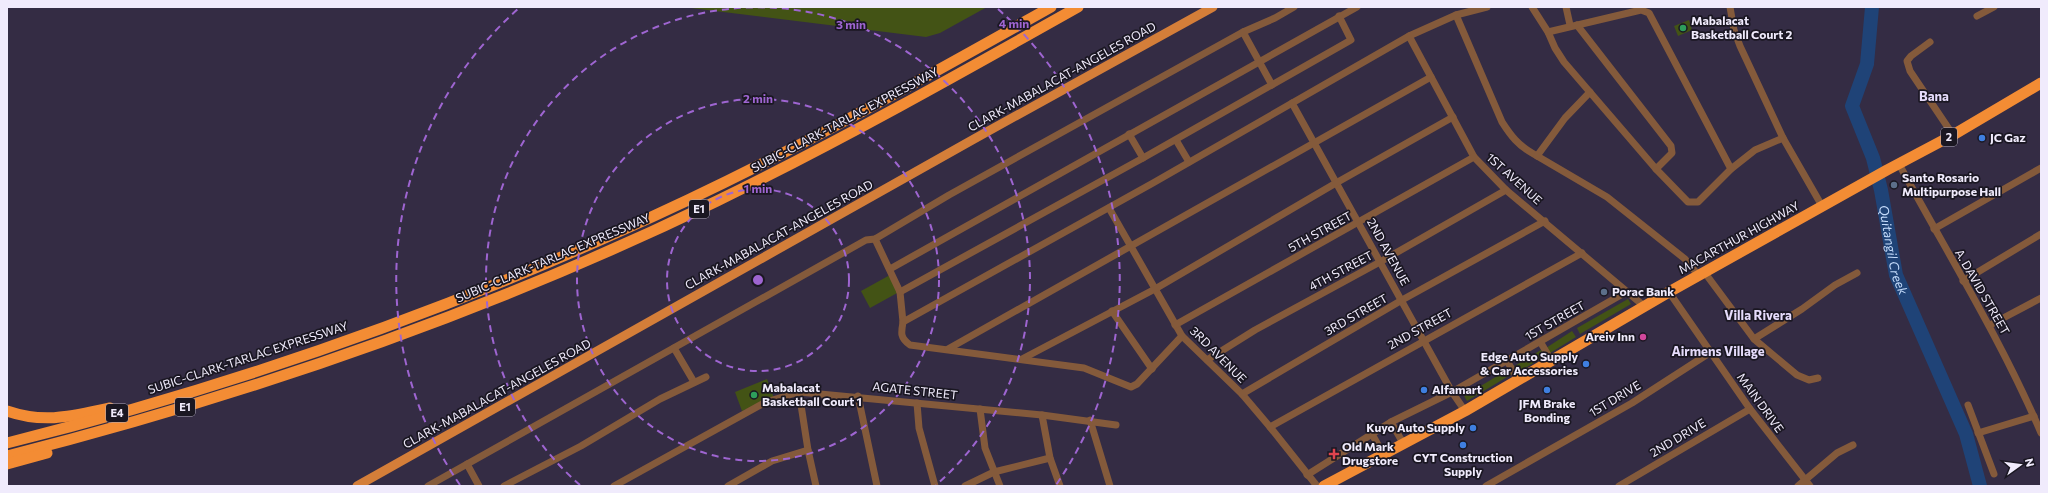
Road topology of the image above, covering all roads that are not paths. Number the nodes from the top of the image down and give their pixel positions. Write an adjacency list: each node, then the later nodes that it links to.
1 (1051, 7): 83 (highway, SUBIC-CLARK-TARLAC EXPRESSWAY / E1)
2 (1078, 7): 104 (highway, SUBIC-CLARK-TARLAC EXPRESSWAY / E1)
3 (1213, 7): 119 (main road, CLARK-MABALACAT-ANGELES ROAD)
4 (1294, 7): 15 (street)
5 (1357, 7): 12 (street)
6 (1487, 7): 11 (street)
7 (1532, 7): 16 (street)
8 (1566, 7): 14 (street)
9 (1730, 7): 30 (street)
10 (1994, 7): 13 (street)
11 (1456, 15): 17 (street); 33 (street)
12 (1339, 16): 19 (street); 22 (street)
13 (1977, 16)
14 (1574, 25): 16 (street); 39 (street); 40 (street)
15 (1243, 32): 19 (street); 49 (street)
16 (1548, 32): 24 (street)
17 (1408, 36): 20 (street, 1ST AVENUE); 25 (street)
18 (1930, 42): 29 (street)
19 (1260, 62): 22 (street); 28 (street)
20 (1431, 77): 27 (street, 1ST AVENUE); 32 (street)
21 (2041, 83): 26 (highway, MACARTHUR HIGHWAY / 2)
22 (1272, 85): 31 (street)
23 (2041, 88): 26 (highway, MACARTHUR HIGHWAY / 2)
24 (1590, 92): 33 (street); 39 (street)
25 (1292, 103): 32 (street, 2ND AVENUE); 36 (street)
26 (2000, 108): 29 (highway, MACARTHUR HIGHWAY / 2)
27 (1453, 117): 34 (street, 1ST AVENUE); 41 (street)
28 (1129, 134): 35 (street); 53 (street)
29 (1953, 135): 37 (highway, MACARTHUR HIGHWAY / 2)
30 (1783, 138): 40 (street); 43 (street)
31 (1176, 140): 35 (street); 36 (street)
32 (1315, 143): 41 (street, 2ND AVENUE); 50 (street)
33 (1537, 156): 55 (street)
34 (1474, 157): 42 (street, 1ST AVENUE); 46 (street, 5TH STREET)
35 (1143, 158): 58 (street)
36 (1189, 162): 44 (street)
37 (1899, 164): 43 (highway, MACARTHUR HIGHWAY / 2); 47 (street, A. DAVID STREET)
38 (2041, 168): 47 (street)
39 (1656, 169): 40 (street)
40 (1732, 169)
41 (1336, 182): 46 (street, 2ND AVENUE); 57 (street)
42 (1506, 190): 45 (street, 1ST AVENUE); 52 (street, 4TH STREET)
43 (1822, 206): 55 (highway, MACARTHUR HIGHWAY / 2)
44 (1109, 208): 50 (street, 3RD AVENUE); 65 (street)
45 (1545, 221): 51 (street, 1ST AVENUE); 62 (street, 3RD STREET)
46 (1359, 222): 52 (street, 2ND AVENUE); 66 (street, 5TH STREET)
47 (1934, 230): 56 (street, A. DAVID STREET)
48 (2041, 234): 56 (street)
49 (875, 238): 53 (street); 72 (street)
50 (1131, 245): 57 (street, 3RD AVENUE); 73 (street)
51 (1582, 253): 59 (street, 1ST AVENUE); 70 (street, 2ND STREET)
52 (1380, 262): 62 (street, 2ND AVENUE); 76 (street, 4TH STREET)
53 (890, 269): 58 (street)
54 (1857, 273): 69 (street)
55 (1702, 274): 60 (highway, MACARTHUR HIGHWAY / 2); 69 (street)
56 (1962, 281): 67 (street, A. DAVID STREET)
57 (1155, 289): 64 (street); 66 (street, 3RD AVENUE)
58 (900, 292): 65 (street)
59 (1626, 292): 63 (street, 1ST AVENUE); 71 (street, 1ST STREET)
60 (1669, 292): 63 (highway, MACARTHUR HIGHWAY / 2); 74 (street, MAIN DRIVE)
61 (2041, 298): 67 (street)
62 (1402, 300): 70 (street, 2ND AVENUE); 87 (street, 3RD STREET)
63 (1644, 306): 77 (highway, MACARTHUR HIGHWAY / 2)
64 (1112, 311): 75 (street); 79 (street)
65 (902, 322): 73 (street)
66 (1175, 325): 68 (street, 3RD AVENUE)
67 (1990, 326): 96 (street, A. DAVID STREET)
68 (1182, 336): 76 (street, 3RD AVENUE); 79 (street)
69 (1754, 339): 81 (street)
70 (1424, 340): 86 (street, 2ND AVENUE); 100 (street, 2ND STREET)
71 (1541, 343): 77 (street); 78 (street, 1ST STREET)
72 (674, 348): 84 (street); 113 (street)
73 (948, 349): 75 (street)
74 (1710, 352): 92 (street, MAIN DRIVE); 133 (street, 1ST DRIVE)
75 (1022, 358): 79 (street)
76 (1207, 360): 87 (street, 3RD AVENUE)
77 (1551, 360): 82 (highway, MACARTHUR HIGHWAY / 2)
78 (1507, 361): 82 (street); 86 (street, 1ST STREET)
79 (1152, 369)
80 (706, 377): 84 (street)
81 (1818, 378)
82 (1518, 379): 94 (highway, MACARTHUR HIGHWAY / 2)
83 (227, 380): 93 (highway); 105 (highway, SUBIC-CLARK-TARLAC EXPRESSWAY / E4)
84 (694, 382): 122 (street)
85 (799, 392): 88 (street, AGATE STREET); 108 (street); 123 (street, AGATE STREET)
86 (1452, 392): 94 (street, 2ND AVENUE); 98 (street, 1ST STREET)
87 (1242, 394): 100 (street, 3RD AVENUE)
88 (858, 396): 89 (street, AGATE STREET); 126 (street)
89 (917, 403): 91 (street, AGATE STREET); 127 (street)
90 (1968, 405): 101 (street)
91 (980, 408): 95 (street, AGATE STREET); 114 (street)
92 (1750, 409): 117 (street, MAIN DRIVE); 134 (street, 2ND DRIVE)
93 (7, 411)
94 (1465, 411): 106 (highway, MACARTHUR HIGHWAY / 2)
95 (1042, 415): 97 (street, AGATE STREET); 111 (street)
96 (2034, 416): 101 (street); 102 (street, A. DAVID STREET)
97 (1090, 420): 99 (street, AGATE STREET); 131 (street)
98 (1391, 422): 103 (street, 1ST STREET); 106 (street)
99 (1116, 425)
100 (1270, 427): 115 (street, 3RD AVENUE)
101 (1978, 433): 116 (street)
102 (2041, 433)
103 (1372, 434): 109 (street); 115 (street, 1ST STREET)
104 (67, 440): 110 (highway, SUBIC-CLARK-TARLAC EXPRESSWAY); 112 (highway)
105 (7, 443)
106 (1404, 443): 109 (highway, MACARTHUR HIGHWAY / 2)
107 (1853, 445): 117 (street)
108 (808, 450): 124 (street); 125 (street)
109 (1383, 454): 118 (highway, MACARTHUR HIGHWAY / 2)
110 (7, 456)
111 (1050, 458): 114 (street); 130 (street)
112 (7, 464)
113 (467, 464): 120 (street); 121 (street)
114 (994, 472): 128 (street); 129 (street)
115 (1307, 474): 132 (street, 3RD AVENUE)
116 (1994, 474)
117 (1804, 480): 135 (street); 136 (street, MAIN DRIVE)
118 (1328, 485)
119 (358, 486)
120 (428, 486)
121 (479, 486)
122 (504, 486)
123 (614, 486)
124 (728, 486)
125 (816, 486)
126 (877, 486)
127 (935, 486)
128 (965, 486)
129 (1000, 486)
130 (1060, 486)
131 (1110, 486)
132 (1317, 486)
133 (1486, 486)
134 (1618, 486)
135 (1798, 486)
136 (1810, 486)

